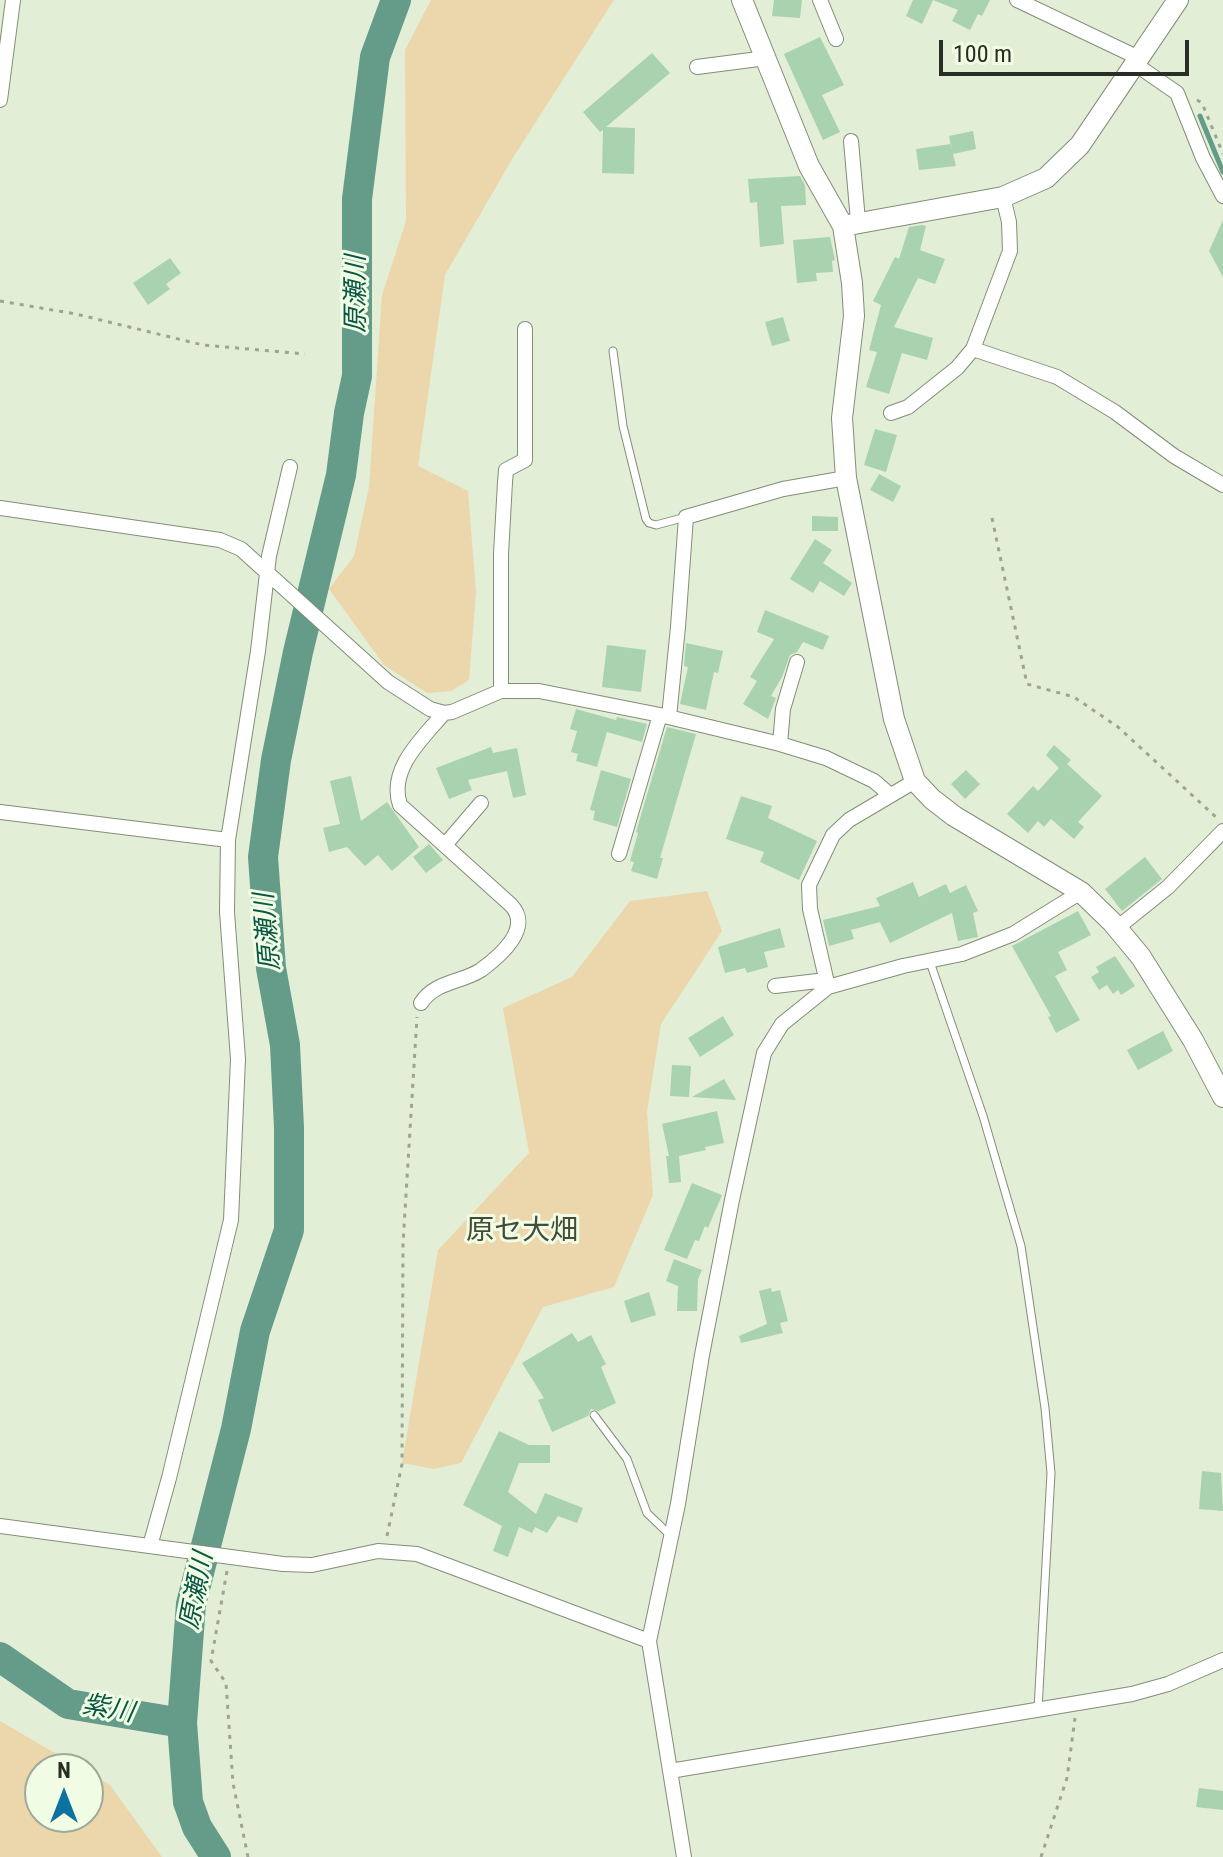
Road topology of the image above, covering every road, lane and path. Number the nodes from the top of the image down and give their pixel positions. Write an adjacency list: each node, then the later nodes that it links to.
1 (13, 0): 10 (street)
2 (742, 0): 7 (street)
3 (820, 0): 6 (street)
4 (1017, 0): 8 (street)
5 (1178, 0): 8 (street)
6 (836, 39)
7 (766, 58): 9 (street); 14 (street)
8 (1137, 61): 12 (street); 13 (street)
9 (697, 67)
10 (0, 100)
11 (851, 141): 14 (street)
12 (1223, 196)
13 (1003, 197): 14 (street); 17 (street)
14 (850, 224): 22 (street)
15 (0, 301): 19 (path)
16 (525, 329): 29 (street)
17 (973, 349): 20 (street); 23 (street)
18 (613, 351): 25 (lane)
19 (305, 354)
20 (891, 413)
21 (290, 467): 27 (street)
22 (846, 478): 25 (street); 33 (street)
23 (1223, 485)
24 (0, 508): 27 (street)
25 (686, 517): 31 (street)
26 (992, 518): 37 (path)
27 (268, 575): 30 (street); 39 (street)
28 (797, 662): 32 (street)
29 (501, 691): 30 (street); 31 (street)
30 (444, 713): 40 (street)
31 (664, 716): 32 (street); 41 (street)
32 (780, 744): 34 (street)
33 (915, 781): 34 (street); 42 (street)
34 (889, 794): 45 (street)
35 (481, 803): 40 (street)
36 (0, 812): 39 (street)
37 (1223, 823)
38 (1223, 831): 43 (street)
39 (228, 840): 52 (street)
40 (445, 845): 47 (street)
41 (619, 854)
42 (1081, 892): 43 (street); 44 (street)
43 (1117, 928): 48 (street)
44 (930, 961): 45 (street); 58 (lane)
45 (827, 983): 46 (street); 51 (street)
46 (775, 986)
47 (421, 1003): 53 (path)
48 (1223, 1097)
49 (594, 1415): 51 (lane)
50 (0, 1526): 52 (street)
51 (671, 1536): 55 (street)
52 (153, 1546): 54 (street)
53 (383, 1551): 54 (street); 55 (street)
54 (231, 1558): 60 (path)
55 (649, 1641): 59 (street)
56 (1223, 1660): 57 (street)
57 (1075, 1704): 58 (street); 62 (path)
58 (1038, 1711): 59 (street)
59 (670, 1771): 61 (street)
60 (248, 1857)
61 (684, 1857)
62 (1041, 1857)

